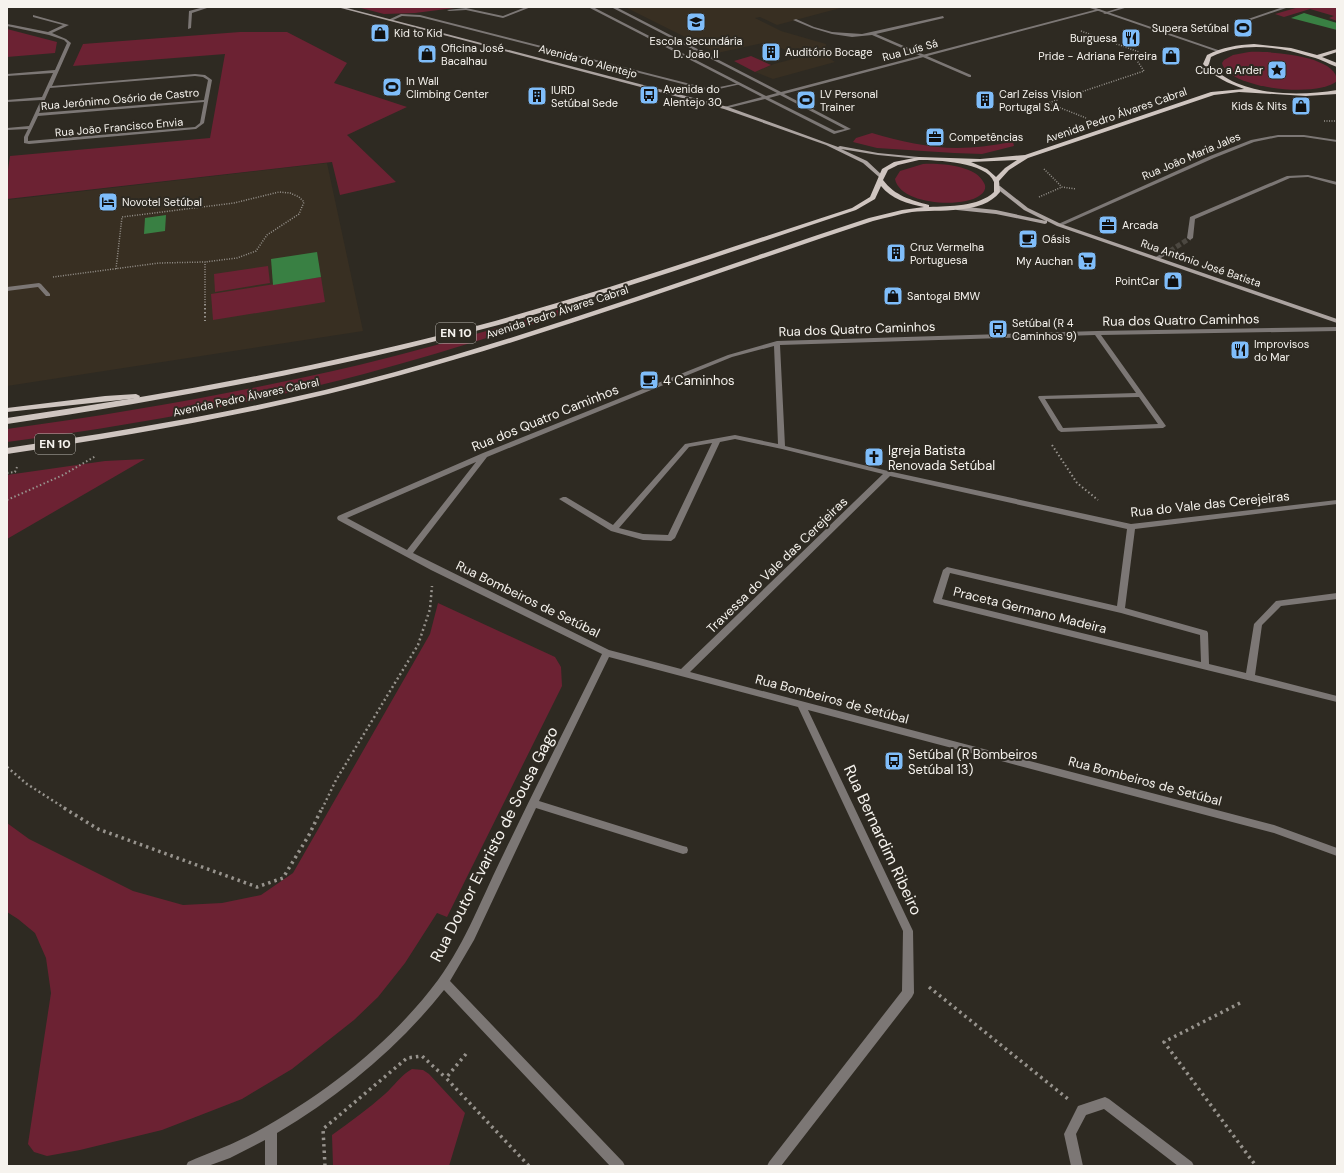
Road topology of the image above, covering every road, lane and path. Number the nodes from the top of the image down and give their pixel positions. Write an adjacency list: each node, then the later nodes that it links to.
1 (208, 7): 18 (street)
2 (340, 7): 15 (main road, Avenida do Alentejo)
3 (529, 7): 9 (street)
4 (590, 7): 31 (street)
5 (613, 7): 35 (street)
6 (1089, 7): 10 (street)
7 (1126, 7): 11 (street)
8 (1287, 7): 14 (street)
9 (449, 10)
10 (1099, 10): 11 (street); 24 (street, Rua Luís Sá)
11 (1105, 13): 23 (street)
12 (34, 16): 20 (street)
13 (943, 17): 21 (street)
14 (1250, 19)
15 (390, 20): 31 (street); 41 (main road, Avenida do Alentejo)
16 (795, 20): 21 (street)
17 (7, 25): 20 (street)
18 (189, 28)
19 (1074, 29): 43 (path)
20 (47, 34): 27 (street)
21 (872, 34): 24 (street)
22 (1337, 50): 25 (main road)
23 (1219, 51): 25 (main road); 28 (main road)
24 (924, 56): 30 (street); 35 (street, Rua Luís Sá)
25 (1316, 56): 26 (main road)
26 (1337, 65)
27 (57, 71): 29 (street); 32 (street)
28 (1213, 72): 33 (main road); 36 (main road, Avenida Pedro Álvares Cabral)
29 (7, 75)
30 (970, 76)
31 (739, 84): 37 (street)
32 (49, 87): 38 (street); 40 (street, Rua João Francisco Envia)
33 (1262, 91): 34 (main road); 36 (main road, Avenida Pedro Álvares Cabral)
34 (1337, 92)
35 (780, 93): 37 (street, Rua Luís Sá); 37 (street)
36 (1213, 93): 48 (main road, Avenida Pedro Álvares Cabral)
37 (765, 97): 41 (street, Rua Luís Sá)
38 (44, 98): 39 (street); 42 (street)
39 (7, 101)
40 (206, 101): 42 (street, Rua Jerónimo Osório de Castro); 44 (street, Rua João Francisco Envia)
41 (726, 108): 47 (main road, Avenida do Alentejo)
42 (36, 115): 44 (street)
43 (1086, 118)
44 (31, 127): 45 (street)
45 (7, 129)
46 (1337, 141): 60 (street, Rua João Maria Jales)
47 (828, 144): 49 (main road, Avenida do Alentejo); 52 (main road, Avenida do Alentejo)
48 (1026, 157): 50 (main road, Avenida Pedro Álvares Cabral); 53 (main road, Avenida Pedro Álvares Cabral)
49 (919, 158): 50 (main road, Avenida Pedro Álvares Cabral); 52 (main road, Avenida Pedro Álvares Cabral)
50 (956, 160): 53 (main road, Avenida Pedro Álvares Cabral)
51 (1044, 169): 55 (path)
52 (881, 178): 58 (main road, Avenida Pedro Álvares Cabral); 74 (main road, Avenida Pedro Álvares Cabral / EN 10)
53 (997, 184): 59 (main road, Avenida Pedro Álvares Cabral); 60 (main road, Rua António José Batista)
54 (1337, 184): 61 (street)
55 (1062, 187): 56 (path); 57 (path)
56 (1076, 189)
57 (1036, 198)
58 (943, 208): 59 (main road, Avenida Pedro Álvares Cabral); 78 (main road, Avenida Pedro Álvares Cabral / EN 10)
59 (957, 208): 60 (main road, Rua António José Batista)
60 (1059, 225): 63 (main road, Rua António José Batista)
61 (1190, 238)
62 (1170, 251): 63 (street)
63 (1157, 258): 70 (main road, Rua António José Batista)
64 (205, 262): 65 (path); 65 (path); 69 (path)
65 (116, 269): 66 (path)
66 (46, 278)
67 (7, 289): 68 (street)
68 (48, 296)
69 (205, 321)
70 (1337, 321)
71 (1337, 329): 72 (street, Rua dos Quatro Caminhos)
72 (1097, 333): 73 (street, Rua dos Quatro Caminhos); 75 (street)
73 (777, 343): 81 (street); 84 (street, Rua dos Quatro Caminhos)
74 (214, 387): 76 (main road); 77 (main road, Avenida Pedro Álvares Cabral / EN 10)
75 (1141, 395): 75 (street)
76 (7, 410)
77 (7, 421)
78 (104, 436): 82 (main road, Avenida Pedro Álvares Cabral / EN 10); 85 (main road)
79 (717, 440): 81 (street, Rua do Vale das Cerejeiras); 95 (street, Rua do Vale das Cerejeiras); 95 (street)
80 (1049, 440): 89 (path)
81 (782, 447): 88 (street, Rua do Vale das Cerejeiras)
82 (7, 451)
83 (98, 455): 91 (path)
84 (485, 455): 93 (street, Rua dos Quatro Caminhos); 96 (street)
85 (7, 458)
86 (17, 467): 87 (path)
87 (7, 473)
88 (888, 473): 94 (street, Rua do Vale das Cerejeiras); 102 (street, Travessa do Vale das Cerejeiras)
89 (1076, 483)
90 (563, 499): 95 (street)
91 (7, 500)
92 (1337, 502): 94 (street, Rua do Vale das Cerejeiras)
93 (341, 518): 96 (street, Rua Bombeiros de Setúbal)
94 (1131, 527): 99 (street, Praceta Germano Madeira)
95 (614, 528)
96 (408, 554): 97 (street, Rua Bombeiros de Setúbal)
97 (434, 568): 100 (street, Rua Bombeiros de Setúbal); 106 (path)
98 (1337, 596): 103 (street)
99 (1122, 610): 101 (street, Praceta Germano Madeira); 101 (street, Praceta Germano Madeira)
100 (607, 653): 102 (street, Rua Bombeiros de Setúbal); 107 (street, Rua Doutor Evaristo de Sousa Gago)
101 (1205, 666): 103 (street, Praceta Germano Madeira)
102 (683, 673): 105 (street, Rua Bombeiros de Setúbal)
103 (1250, 677): 104 (street, Praceta Germano Madeira)
104 (1337, 699)
105 (801, 704): 109 (street, Rua Bombeiros de Setúbal); 110 (street, Rua Bernardim Ribeiro)
106 (7, 767)
107 (533, 803): 108 (street); 111 (street, Rua Doutor Evaristo de Sousa Gago)
108 (683, 850)
109 (1337, 852)
110 (908, 970): 115 (path); 122 (street, Rua Bernardim Ribeiro)
111 (443, 981): 116 (street, Rua Doutor Evaristo de Sousa Gago); 121 (street)
112 (1240, 1003): 125 (path)
113 (466, 1054): 114 (path)
114 (446, 1078): 119 (path); 120 (path)
115 (1082, 1110): 123 (street); 124 (street)
116 (271, 1131): 117 (street, Rua Doutor Evaristo de Sousa Gago); 118 (street)
117 (192, 1166)
118 (271, 1166)
119 (325, 1166)
120 (529, 1166)
121 (619, 1166)
122 (773, 1166)
123 (1077, 1166)
124 (1188, 1166)
125 (1256, 1166)

